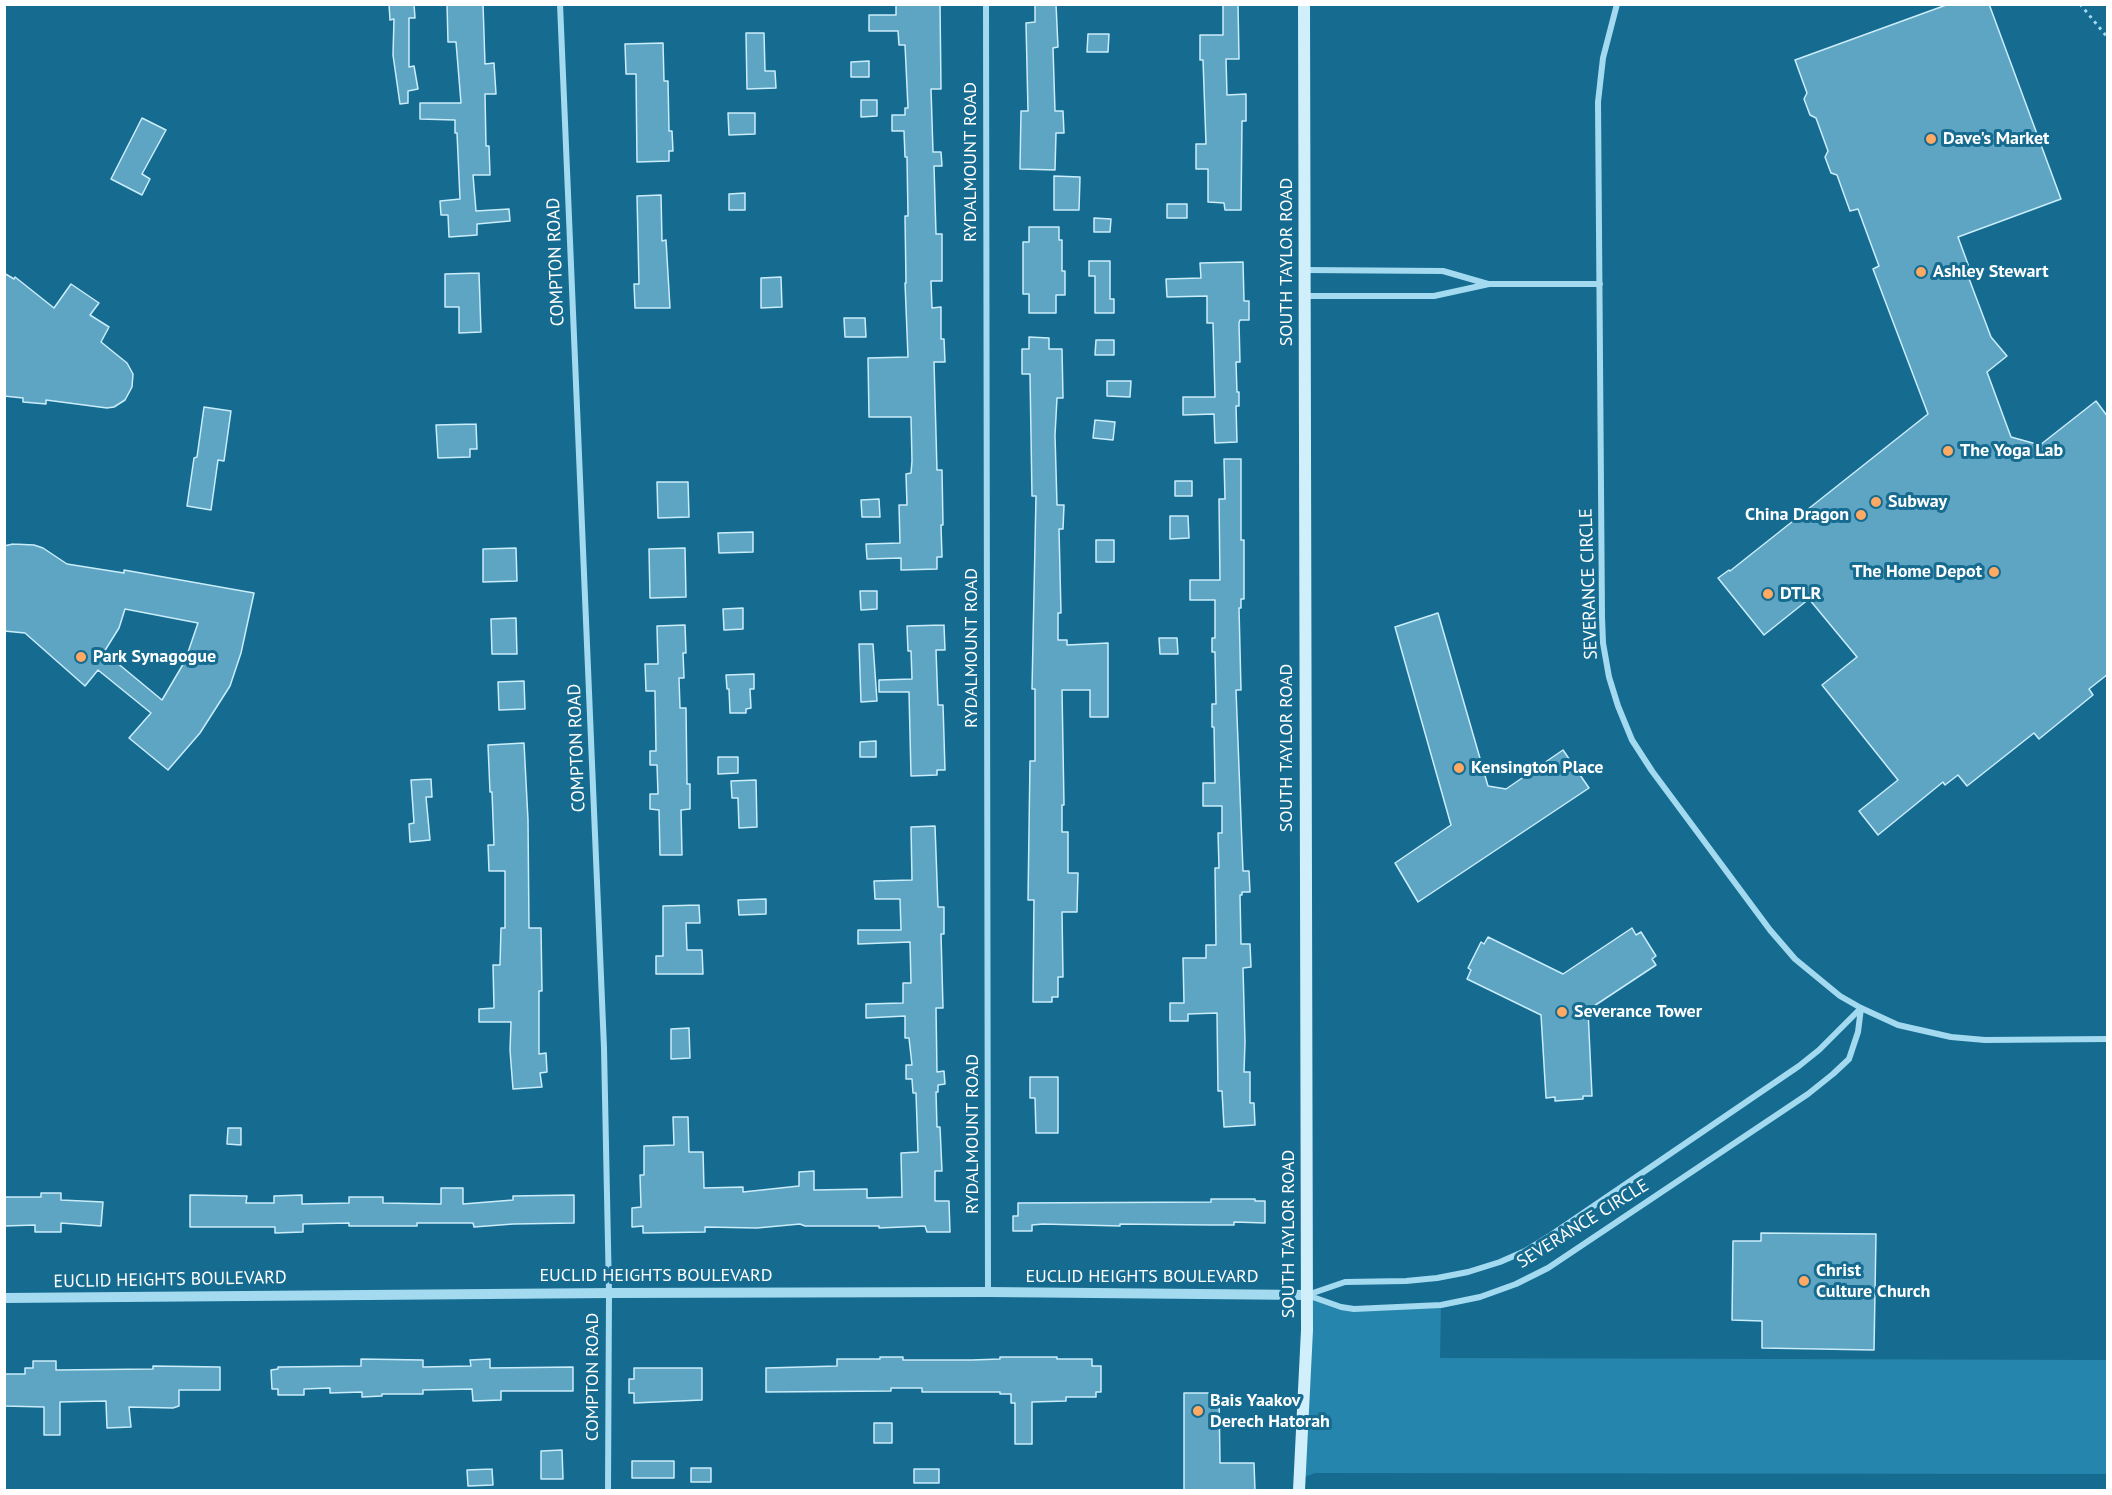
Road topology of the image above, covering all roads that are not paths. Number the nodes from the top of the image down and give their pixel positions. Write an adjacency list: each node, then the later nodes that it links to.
1 (560, 4): 12 (street, COMPTON ROAD)
2 (986, 4): 11 (street, RYDALMOUNT ROAD)
3 (1305, 4): 5 (main road, SOUTH TAYLOR ROAD)
4 (1617, 4): 7 (street, SEVERANCE CIRCLE)
5 (1305, 270): 6 (street); 8 (main road, SOUTH TAYLOR ROAD)
6 (1489, 284): 7 (street); 8 (street)
7 (1600, 284): 9 (street, SEVERANCE CIRCLE)
8 (1305, 296): 13 (main road, SOUTH TAYLOR ROAD)
9 (1861, 1008): 10 (street, SEVERANCE CIRCLE); 13 (street, SEVERANCE CIRCLE); 13 (street, SEVERANCE CIRCLE)
10 (2108, 1040)
11 (988, 1292): 12 (street, EUCLID HEIGHTS BOULEVARD); 13 (street, EUCLID HEIGHTS BOULEVARD)
12 (609, 1293): 14 (street, EUCLID HEIGHTS BOULEVARD); 15 (street, COMPTON ROAD)
13 (1307, 1295): 16 (main road, SOUTH TAYLOR ROAD)
14 (4, 1298)
15 (608, 1491)
16 (1299, 1491)

